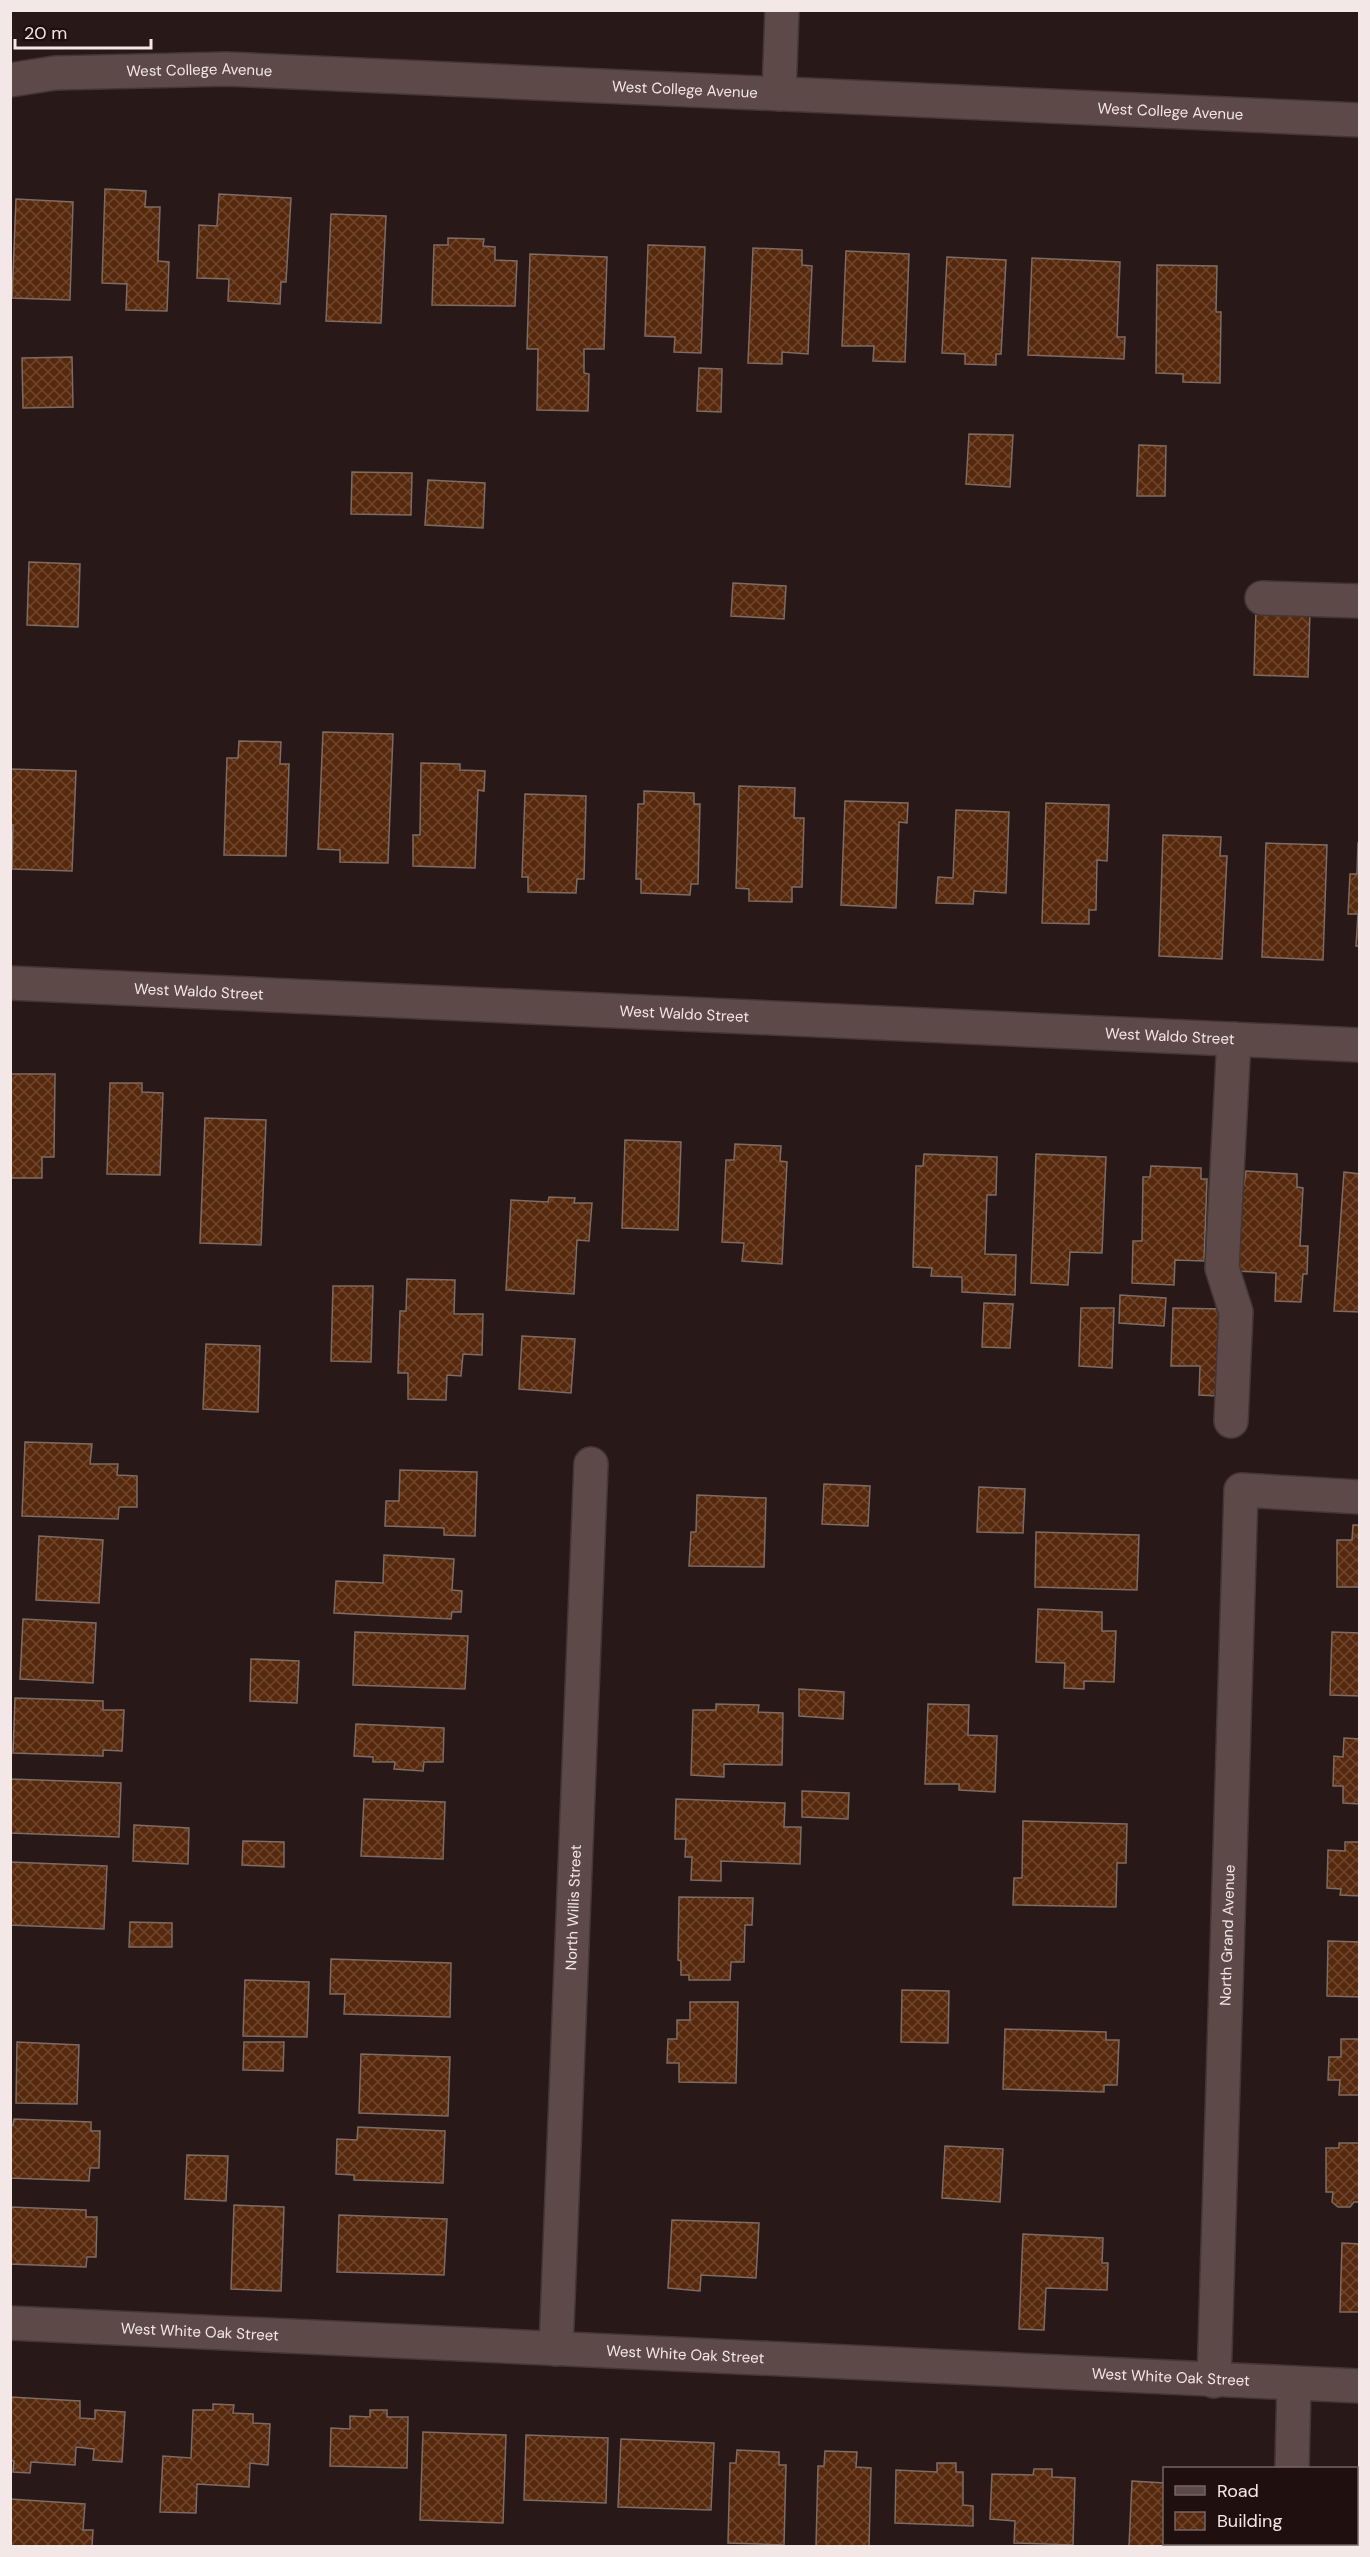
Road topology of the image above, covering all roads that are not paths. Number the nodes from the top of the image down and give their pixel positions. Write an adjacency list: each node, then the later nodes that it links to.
1 (782, 10): 3 (street)
2 (10, 80): 3 (street, West College Avenue)
3 (779, 94): 4 (street, West College Avenue)
4 (1359, 120)
5 (1262, 598): 6 (street)
6 (1359, 602)
7 (10, 983): 8 (street, West Waldo Street)
8 (1234, 1039): 9 (street, West Waldo Street); 10 (street)
9 (1359, 1045)
10 (1232, 1421)
11 (591, 1464): 14 (street, North Willis Street)
12 (1359, 1497): 15 (street, North Grand Avenue)
13 (10, 2324): 14 (street, West White Oak Street)
14 (556, 2349): 15 (street, West White Oak Street)
15 (1214, 2381): 16 (street, West White Oak Street)
16 (1294, 2383): 17 (street, West White Oak Street); 18 (street)
17 (1359, 2386)
18 (1292, 2467)

